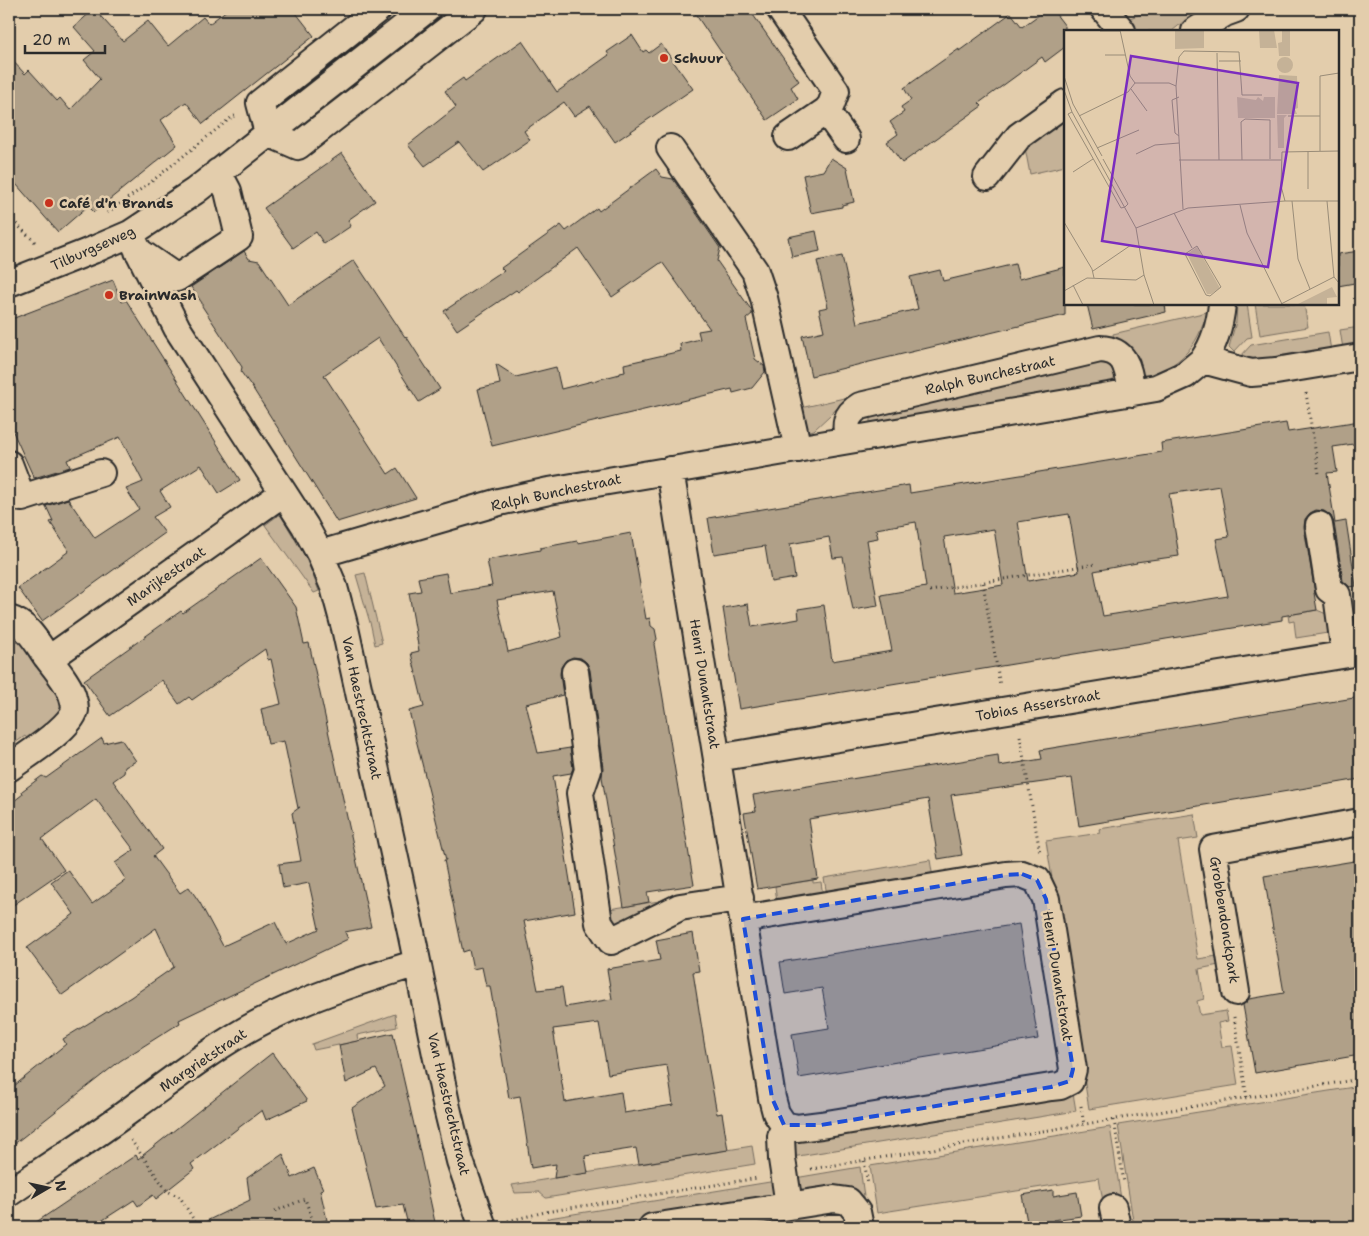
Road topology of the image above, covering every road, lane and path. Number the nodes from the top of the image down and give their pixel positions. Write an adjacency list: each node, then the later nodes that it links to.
1 (378, 9): 9 (street)
2 (427, 9): 12 (street, Tilburgseweg)
3 (474, 9): 12 (street)
4 (780, 9): 11 (street)
5 (1104, 9): 7 (street)
6 (1236, 9): 8 (street)
7 (1121, 30)
8 (1197, 30)
9 (260, 103): 12 (street); 19 (path)
10 (1064, 104): 17 (street)
11 (826, 111): 13 (street); 14 (street)
12 (268, 133): 16 (street, Tilburgseweg)
13 (788, 137)
14 (846, 139)
15 (670, 148): 29 (street)
16 (218, 172): 20 (street, Tilburgseweg); 20 (street)
17 (987, 177)
18 (9, 217): 21 (path)
19 (101, 217)
20 (134, 242): 22 (street, Tilburgseweg); 34 (street, Van Haestrechtstraat)
21 (37, 244)
22 (9, 283)
23 (1222, 305): 25 (street)
24 (1360, 358): 26 (street)
25 (1202, 360): 26 (street); 27 (street, Ralph Bunchestraat)
26 (1301, 367): 32 (path)
27 (1132, 392): 28 (street, Ralph Bunchestraat); 28 (street, Ralph Bunchestraat)
28 (848, 440): 29 (street, Ralph Bunchestraat)
29 (798, 449): 30 (street, Ralph Bunchestraat)
30 (670, 470): 36 (street, Ralph Bunchestraat); 45 (street, Henri Dunantstraat)
31 (101, 472): 33 (street)
32 (1319, 474)
33 (11, 478)
34 (283, 493): 36 (street, Van Haestrechtstraat); 42 (street, Marijkestraat)
35 (1318, 525): 41 (street)
36 (320, 554): 50 (street, Van Haestrechtstraat)
37 (1096, 564): 38 (path)
38 (983, 583): 39 (path); 44 (path)
39 (930, 591)
40 (9, 618): 42 (street)
41 (1353, 653): 44 (street, Tobias Asserstraat)
42 (49, 659): 46 (street)
43 (575, 672): 49 (street)
44 (1009, 709): 45 (street, Tobias Asserstraat); 48 (path)
45 (717, 758): 49 (street, Henri Dunantstraat)
46 (9, 768)
47 (1360, 822): 51 (street, Grobbendonckpark)
48 (1037, 880): 49 (street); 56 (street, Henri Dunantstraat)
49 (741, 908): 56 (street, Henri Dunantstraat)
50 (417, 962): 54 (street, Margrietstraat); 64 (street, Van Haestrechtstraat)
51 (1236, 992): 53 (path)
52 (1360, 1079): 53 (path)
53 (1247, 1098): 55 (path)
54 (117, 1120): 58 (street, Margrietstraat); 62 (path)
55 (1114, 1120): 57 (path); 61 (path)
56 (784, 1125): 57 (street, Henri Dunantstraat)
57 (785, 1174): 59 (street, Henri Dunantstraat); 64 (path)
58 (9, 1193)
59 (789, 1205): 65 (street); 66 (street)
60 (276, 1211): 63 (path)
61 (1115, 1218)
62 (198, 1227)
63 (315, 1227)
64 (483, 1227)
65 (652, 1227)
66 (860, 1227)

